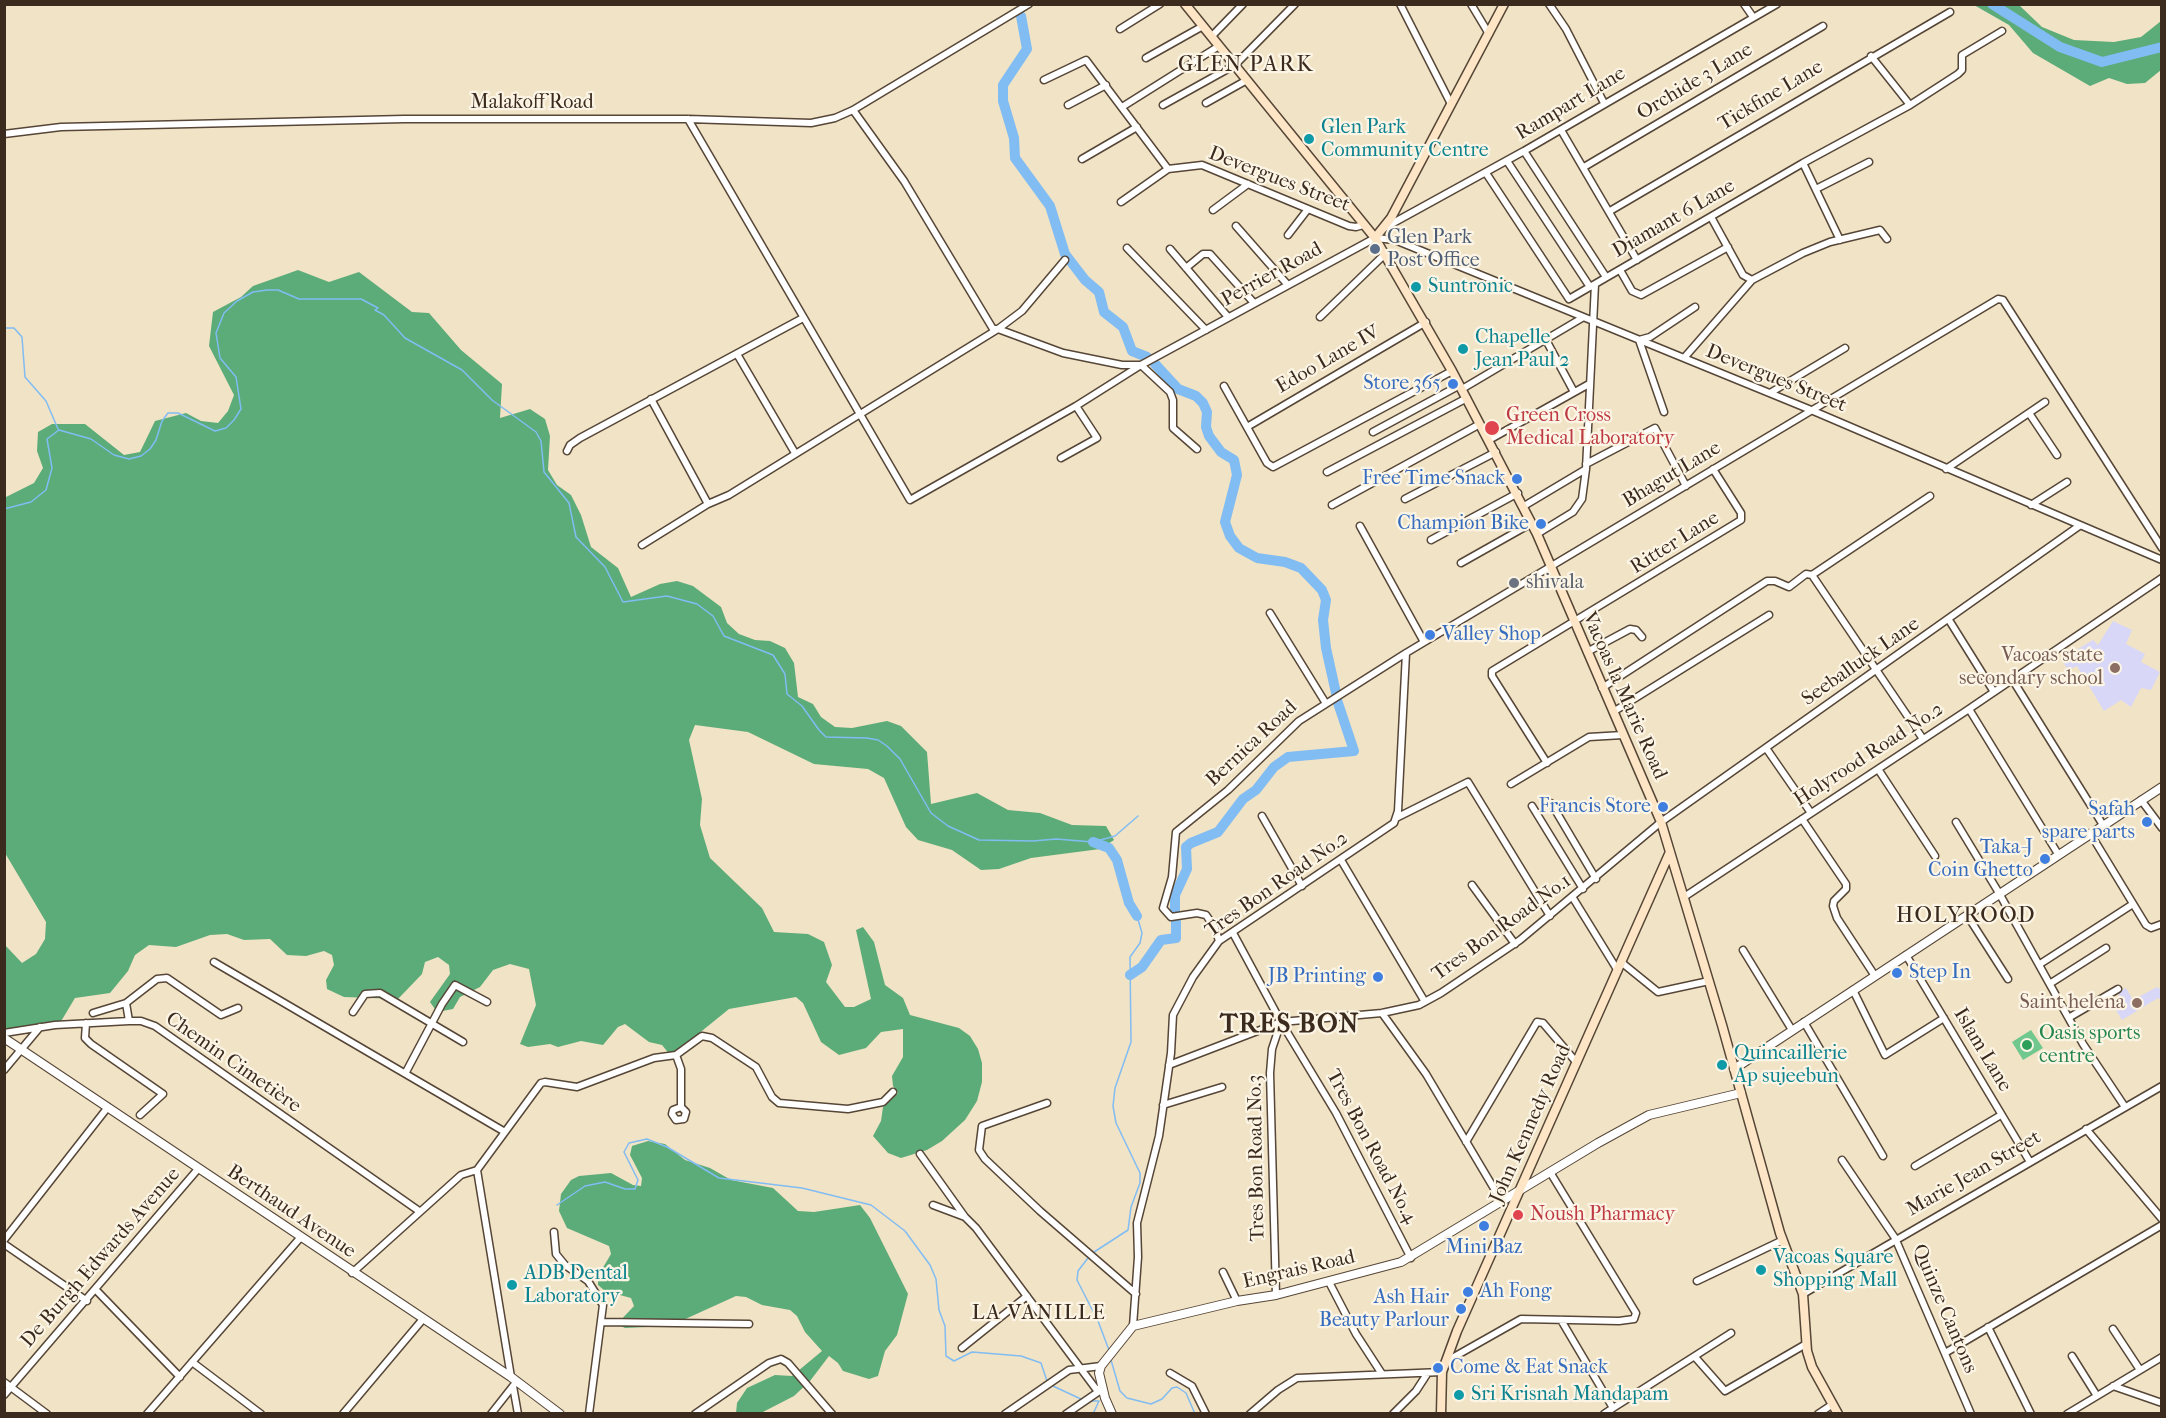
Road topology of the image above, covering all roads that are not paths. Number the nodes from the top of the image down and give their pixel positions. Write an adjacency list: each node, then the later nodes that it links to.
1 (1029, 4): 34 (street, Malakoff Road)
2 (1160, 4): 16 (street)
3 (1244, 4): 19 (street)
4 (1295, 4): 23 (street)
5 (1400, 4): 29 (street)
6 (1471, 4): 18 (street)
7 (1504, 4): 18 (main road)
8 (1550, 4): 28 (street)
9 (1744, 4): 13 (street)
10 (1778, 4): 13 (street, Rampart Lane)
11 (1188, 6): 14 (main road, Vacoas la Marie Road)
12 (1950, 12): 21 (street, Tickfine Lane)
13 (1753, 17): 28 (street, Rampart Lane)
14 (1203, 26): 19 (main road, Vacoas la Marie Road); 22 (street)
15 (1823, 26): 44 (street, Orchide 3 Lane)
16 (1120, 29)
17 (2002, 31): 32 (street, Diamant 6 Lane)
18 (1489, 34): 29 (main road)
19 (1211, 37): 20 (main road, Vacoas la Marie Road)
20 (1219, 46): 23 (main road, Vacoas la Marie Road); 33 (street)
21 (1871, 56): 32 (street); 52 (street, Tickfine Lane)
22 (1146, 58)
23 (1235, 65): 25 (main road, Vacoas la Marie Road); 31 (street)
24 (1044, 80): 26 (street)
25 (1247, 80): 27 (street); 54 (main road, Vacoas la Marie Road)
26 (1106, 85): 30 (street); 33 (street)
27 (1206, 103)
28 (1604, 103): 37 (street, Rampart Lane)
29 (1451, 104): 56 (main road)
30 (1068, 105)
31 (1163, 105)
32 (1910, 105): 43 (street, Diamant 6 Lane)
33 (1122, 107): 36 (street)
34 (854, 110): 35 (street, Malakoff Road); 83 (street)
35 (688, 119): 38 (street, Malakoff Road); 79 (street)
36 (1137, 127): 40 (street); 45 (street)
37 (1560, 130): 39 (street, Rampart Lane); 44 (street)
38 (4, 134)
39 (1524, 151): 41 (street, Rampart Lane); 69 (street)
40 (1082, 159)
41 (1508, 160): 46 (street, Rampart Lane); 72 (street)
42 (1869, 162): 48 (street)
43 (1803, 163): 48 (street); 53 (street, Diamant 6 Lane)
44 (1584, 167): 52 (street)
45 (1168, 169): 47 (street, Devergues Street); 49 (street, Devergues Street)
46 (1485, 173): 56 (street, Rampart Lane); 73 (street)
47 (1248, 184): 50 (street, Devergues Street); 51 (street)
48 (1816, 189): 60 (street)
49 (1122, 201)
50 (1308, 209): 54 (street, Devergues Street); 57 (street)
51 (1213, 210)
52 (1610, 211): 66 (street)
53 (1711, 217): 61 (street); 66 (street, Diamant 6 Lane)
54 (1363, 225): 58 (main road, Vacoas la Marie Road)
55 (1236, 226): 71 (street)
56 (1381, 230): 58 (main road)
57 (1288, 235)
58 (1375, 238): 64 (main road, Vacoas la Marie Road); 71 (street, Perrier Road); 75 (street, Devergues Street)
59 (1887, 239): 60 (street)
60 (1840, 240): 70 (street)
61 (1728, 247): 68 (street); 70 (street)
62 (1127, 248): 84 (street)
63 (1170, 249): 67 (street)
64 (1384, 255): 77 (street); 81 (main road, Vacoas la Marie Road)
65 (1065, 260): 83 (street)
66 (1637, 260): 68 (street, Diamant 6 Lane)
67 (1185, 268): 74 (street); 78 (street)
68 (1620, 270): 69 (street, Diamant 6 Lane)
69 (1606, 277): 72 (street, Diamant 6 Lane)
70 (1752, 280): 89 (street)
71 (1287, 284): 74 (street, Perrier Road)
72 (1593, 285): 73 (street, Diamant 6 Lane); 82 (street)
73 (1569, 299): 75 (street, Diamant 6 Lane)
74 (1254, 303): 78 (street, Perrier Road)
75 (1556, 307): 80 (street, Devergues Street)
76 (1695, 307): 86 (street)
77 (1320, 316)
78 (1228, 317): 84 (street, Perrier Road)
79 (802, 318): 88 (street); 103 (street)
80 (1582, 318): 82 (street, Devergues Street); 85 (street)
81 (1425, 322): 91 (main road, Vacoas la Marie Road); 106 (street, Edoo Lane IV)
82 (1593, 323): 86 (street, Devergues Street); 92 (street)
83 (998, 329): 90 (street); 103 (street)
84 (1206, 330): 90 (street, Perrier Road)
85 (1546, 340): 94 (street); 95 (street)
86 (1639, 340): 89 (street, Devergues Street); 102 (street)
87 (1845, 348): 96 (street)
88 (737, 354): 98 (street); 112 (street)
89 (1684, 358): 96 (street, Devergues Street)
90 (1141, 365): 100 (street, Perrier Road); 109 (street)
91 (1452, 370): 94 (main road, Vacoas la Marie Road); 106 (street)
92 (1589, 384): 95 (street); 115 (street)
93 (1224, 386): 106 (street)
94 (1461, 387): 97 (main road, Vacoas la Marie Road); 107 (street)
95 (1574, 392): 108 (street)
96 (1770, 393): 101 (street, Devergues Street)
97 (1467, 398): 105 (main road, Vacoas la Marie Road); 118 (street)
98 (651, 399): 110 (street); 124 (street)
99 (2045, 402): 104 (street)
100 (1076, 406): 103 (street, Perrier Road); 114 (street)
101 (1811, 410): 116 (street, Bhagut Lane); 117 (street, Devergues Street); 134 (street, Bhagut Lane)
102 (1664, 412)
103 (858, 413): 112 (street)
104 (2029, 413): 113 (street); 117 (street)
105 (1480, 424): 108 (main road, Vacoas la Marie Road); 126 (street)
106 (1246, 427)
107 (1372, 432)
108 (1490, 440): 111 (main road, Vacoas la Marie Road)
109 (1197, 449)
110 (567, 451)
111 (1496, 452): 121 (main road, Vacoas la Marie Road); 123 (street)
112 (795, 453): 124 (street)
113 (2057, 455)
114 (1061, 458)
115 (1586, 466): 120 (street); 127 (street); 131 (street)
116 (1713, 469): 120 (street, Bhagut Lane); 143 (street, Ritter Lane)
117 (1946, 469): 125 (street, Devergues Street)
118 (1327, 472)
119 (2067, 482): 125 (street)
120 (1686, 486): 137 (street, Bhagut Lane)
121 (1518, 494): 127 (main road, Vacoas la Marie Road); 132 (street)
122 (1930, 496): 138 (street)
123 (1405, 499)
124 (708, 504): 133 (street)
125 (2031, 505): 130 (street, Devergues Street)
126 (1332, 506)
127 (1524, 506): 128 (main road, Vacoas la Marie Road)
128 (1532, 523): 131 (main road, Vacoas la Marie Road); 136 (street)
129 (1360, 526): 145 (street)
130 (2079, 526): 135 (street, Devergues Street); 142 (street, Seeballuck Lane)
131 (1537, 534): 137 (main road, Vacoas la Marie Road)
132 (1431, 540)
133 (642, 544)
134 (2162, 548)
135 (2162, 560)
136 (1461, 563)
137 (1550, 568): 143 (main road, Vacoas la Marie Road); 145 (street, Bernica Road)
138 (1812, 575): 148 (street); 150 (street)
139 (2162, 578): 149 (street, Holyrood Road No.2)
140 (1270, 613): 152 (street)
141 (1769, 615): 154 (street)
142 (1949, 620): 148 (street, Seeballuck Lane); 151 (street)
143 (1574, 624): 146 (main road, Vacoas la Marie Road); 158 (street)
144 (1642, 637): 146 (street)
145 (1424, 642): 147 (street, Bernica Road)
146 (1587, 652): 150 (main road, Vacoas la Marie Road)
147 (1406, 653): 152 (street, Bernica Road); 167 (street)
148 (1878, 670): 156 (street); 157 (street, Seeballuck Lane)
149 (2012, 679): 151 (street, Holyrood Road No.2); 171 (street)
150 (1602, 688): 154 (main road, Vacoas la Marie Road)
151 (1994, 692): 153 (street, Holyrood Road No.2)
152 (1325, 702): 190 (street, Bernica Road)
153 (1969, 709): 156 (street, Holyrood Road No.2); 175 (street)
154 (1613, 712): 155 (main road, Vacoas la Marie Road)
155 (1623, 735): 158 (street); 169 (main road, Vacoas la Marie Road)
156 (1923, 739): 159 (street, Holyrood Road No.2)
157 (1766, 748): 165 (street); 169 (street, Seeballuck Lane)
158 (1547, 763): 160 (street)
159 (1878, 769): 165 (street, Holyrood Road No.2); 176 (street)
160 (1511, 784)
161 (2162, 787): 162 (street)
162 (2141, 800): 171 (street); 172 (street)
163 (1551, 803): 178 (street)
164 (1532, 806): 181 (street)
165 (1811, 813): 168 (street, Holyrood Road No.2)
166 (1262, 816): 180 (street)
167 (1396, 818): 177 (street, Tres Bon Road No.2); 187 (street, Tres Bon Road No.2)
168 (1802, 819): 183 (street, Holyrood Road No.2); 198 (street)
169 (1661, 822): 174 (main road, Vacoas la Marie Road); 178 (street, Tres Bon Road No.1)
170 (1956, 822): 182 (street)
171 (2103, 825): 173 (street)
172 (2162, 828)
173 (2090, 833): 175 (street); 185 (street)
174 (1670, 852): 183 (main road, Vacoas la Marie Road); 197 (main road, John Kennedy Road)
175 (2058, 854): 182 (street)
176 (1935, 856)
177 (1341, 860): 180 (street, Tres Bon Road No.2); 205 (street)
178 (1596, 879): 181 (street, Tres Bon Road No.1)
179 (1472, 885): 191 (street)
180 (1302, 886): 189 (street, Tres Bon Road No.2)
181 (1583, 889): 184 (street, Tres Bon Road No.1)
182 (2000, 893): 186 (street); 196 (street)
183 (1684, 897): 200 (main road, Vacoas la Marie Road)
184 (1573, 898): 187 (street, Tres Bon Road No.1); 197 (street)
185 (2133, 904): 188 (street); 196 (street)
186 (1967, 915): 194 (street); 199 (street)
187 (1550, 916): 191 (street, Tres Bon Road No.1)
188 (2162, 924)
189 (1233, 933): 190 (street, Tres Bon Road No.2); 214 (street, Tres Bon Road No.4)
190 (1219, 941): 226 (street, Tres Bon Road No.2)
191 (1515, 944): 205 (street, Tres Bon Road No.1)
192 (2106, 948): 201 (street)
193 (1743, 950): 219 (street)
194 (1906, 955): 198 (street); 212 (street, Islam Lane)
195 (214, 962): 229 (street)
196 (2040, 964): 201 (street)
197 (1619, 966): 200 (street); 225 (main road, John Kennedy Road)
198 (1875, 976): 203 (street)
199 (2008, 980)
200 (1709, 981): 227 (main road, Vacoas la Marie Road)
201 (2051, 983): 211 (street)
202 (2118, 989): 211 (street)
203 (1853, 990): 212 (street); 215 (street)
204 (487, 1002): 217 (street)
205 (1425, 1002): 210 (street, Tres Bon Road No.1)
206 (126, 1003): 207 (street); 209 (street); 213 (street)
207 (238, 1008)
208 (353, 1012): 217 (street)
209 (93, 1013)
210 (1382, 1013): 214 (street, Tres Bon Road No.1); 243 (street)
211 (2070, 1017): 238 (street)
212 (1944, 1018): 240 (street, Islam Lane)
213 (129, 1021): 216 (street, Chemin Cimetière); 255 (street, Chemin Cimetière)
214 (1281, 1022): 226 (street, Tres Bon Road No.1); 264 (street, Tres Bon Road No.4); 272 (street, Tres Bon Road No.3)
215 (1804, 1022): 219 (street); 245 (street)
216 (86, 1023): 218 (street, Chemin Cimetière); 239 (street)
217 (431, 1025): 222 (street); 229 (street)
218 (41, 1027): 220 (street, Chemin Cimetière); 223 (street)
219 (1792, 1030): 227 (street)
220 (4, 1033)
221 (4, 1038): 223 (street, Berthaud Avenue)
222 (464, 1042)
223 (21, 1050): 228 (street); 236 (street, Berthaud Avenue)
224 (676, 1055): 232 (street); 237 (street); 242 (street)
225 (1576, 1063): 243 (street); 252 (main road, John Kennedy Road)
226 (1169, 1065): 235 (street, Tres Bon Road No.2)
227 (1734, 1069): 233 (main road, Vacoas la Marie Road)
228 (4, 1070)
229 (406, 1072): 242 (street)
230 (2162, 1086): 238 (street, Marie Jean Street)
231 (1222, 1087): 235 (street)
232 (893, 1092)
233 (1741, 1093): 251 (street, Engrais Road); 262 (main road, Vacoas la Marie Road)
234 (1047, 1103): 270 (street)
235 (1163, 1105): 270 (street, Tres Bon Road No.2)
236 (108, 1107): 249 (street, Berthaud Avenue); 263 (street)
237 (681, 1107)
238 (2126, 1107): 241 (street, Marie Jean Street)
239 (140, 1114)
240 (2001, 1114): 247 (street, Islam Lane); 248 (street)
241 (2086, 1129): 247 (street, Marie Jean Street); 257 (street)
242 (505, 1132): 250 (street)
243 (1466, 1142): 253 (street)
244 (920, 1154): 256 (street)
245 (1883, 1156)
246 (1842, 1160): 261 (street, Quinze Cantons)
247 (2030, 1162): 261 (street, Marie Jean Street)
248 (1915, 1166)
249 (198, 1169): 260 (street, Berthaud Avenue); 269 (street, De Burgh Edwards Avenue)
250 (477, 1170): 255 (street); 300 (street)
251 (1550, 1172): 252 (street, Engrais Road); 277 (street)
252 (1520, 1190): 253 (street, Engrais Road); 293 (main road, John Kennedy Road)
253 (1502, 1202): 264 (street, Engrais Road)
254 (933, 1205): 256 (street)
255 (419, 1211): 266 (street)
256 (965, 1217): 273 (street)
257 (2162, 1219)
258 (2162, 1225): 281 (street)
259 (554, 1232): 278 (street)
260 (300, 1238): 266 (street, Berthaud Avenue); 290 (street)
261 (1895, 1238): 271 (street, Marie Jean Street); 286 (street, Quinze Cantons)
262 (1783, 1240): 267 (street); 271 (main road, Vacoas la Marie Road)
263 (4, 1242): 274 (street)
264 (1411, 1258): 268 (street, Engrais Road)
265 (1223, 1272): 275 (street)
266 (351, 1273): 276 (street, Berthaud Avenue)
267 (1697, 1281)
268 (1329, 1282): 272 (street, Engrais Road); 296 (street)
269 (96, 1290): 274 (street, De Burgh Edwards Avenue); 298 (street)
270 (1136, 1294): 280 (street, Tres Bon Road No.2)
271 (1803, 1294): 284 (main road, Vacoas la Marie Road)
272 (1276, 1295): 275 (street, Engrais Road)
273 (1027, 1296): 285 (street); 292 (street)
274 (87, 1301): 303 (street, De Burgh Edwards Avenue)
275 (1237, 1301): 280 (street, Engrais Road)
276 (423, 1319): 300 (street, Berthaud Avenue); 312 (street)
277 (1561, 1320): 293 (street); 308 (street)
278 (602, 1322): 279 (street); 316 (street)
279 (749, 1324)
280 (1133, 1326): 291 (street)
281 (1988, 1327): 286 (street); 330 (street)
282 (2113, 1329): 294 (street)
283 (1731, 1333): 288 (street)
284 (1806, 1344): 288 (street); 306 (main road, Vacoas la Marie Road)
285 (962, 1348)
286 (1945, 1353): 329 (street, Quinze Cantons)
287 (2072, 1356): 305 (street)
288 (1695, 1357): 308 (street)
289 (2162, 1357): 294 (street)
290 (192, 1362): 298 (street); 311 (street)
291 (1103, 1364): 292 (street); 301 (street)
292 (1080, 1367): 301 (street); 319 (street)
293 (1443, 1367): 297 (street); 325 (main road, John Kennedy Road)
294 (2139, 1370): 302 (street)
295 (1170, 1373): 322 (street)
296 (1382, 1374): 297 (street); 323 (street)
297 (1427, 1374): 324 (street)
298 (180, 1377): 309 (street)
299 (4, 1382): 303 (street)
300 (514, 1382): 313 (street); 314 (street); 315 (street, Berthaud Avenue)
301 (1101, 1385): 320 (street); 321 (street)
302 (2113, 1386): 305 (street); 307 (street)
303 (12, 1387): 304 (street, De Burgh Edwards Avenue); 310 (street)
304 (4, 1395)
305 (2097, 1396): 331 (street)
306 (1833, 1404): 327 (street); 328 (main road, Vacoas la Marie Road)
307 (2162, 1404)
308 (1613, 1408): 326 (street)
309 (150, 1412)
310 (47, 1413)
311 (261, 1413)
312 (343, 1413)
313 (491, 1413)
314 (518, 1413)
315 (560, 1413)
316 (589, 1413)
317 (695, 1413): 318 (street)
318 (832, 1413)
319 (1005, 1413)
320 (1066, 1413)
321 (1112, 1413)
322 (1206, 1413)
323 (1250, 1413)
324 (1393, 1413)
325 (1441, 1413)
326 (1604, 1413)
327 (1818, 1413)
328 (1838, 1413)
329 (1971, 1413)
330 (2031, 1413)
331 (2067, 1413)

